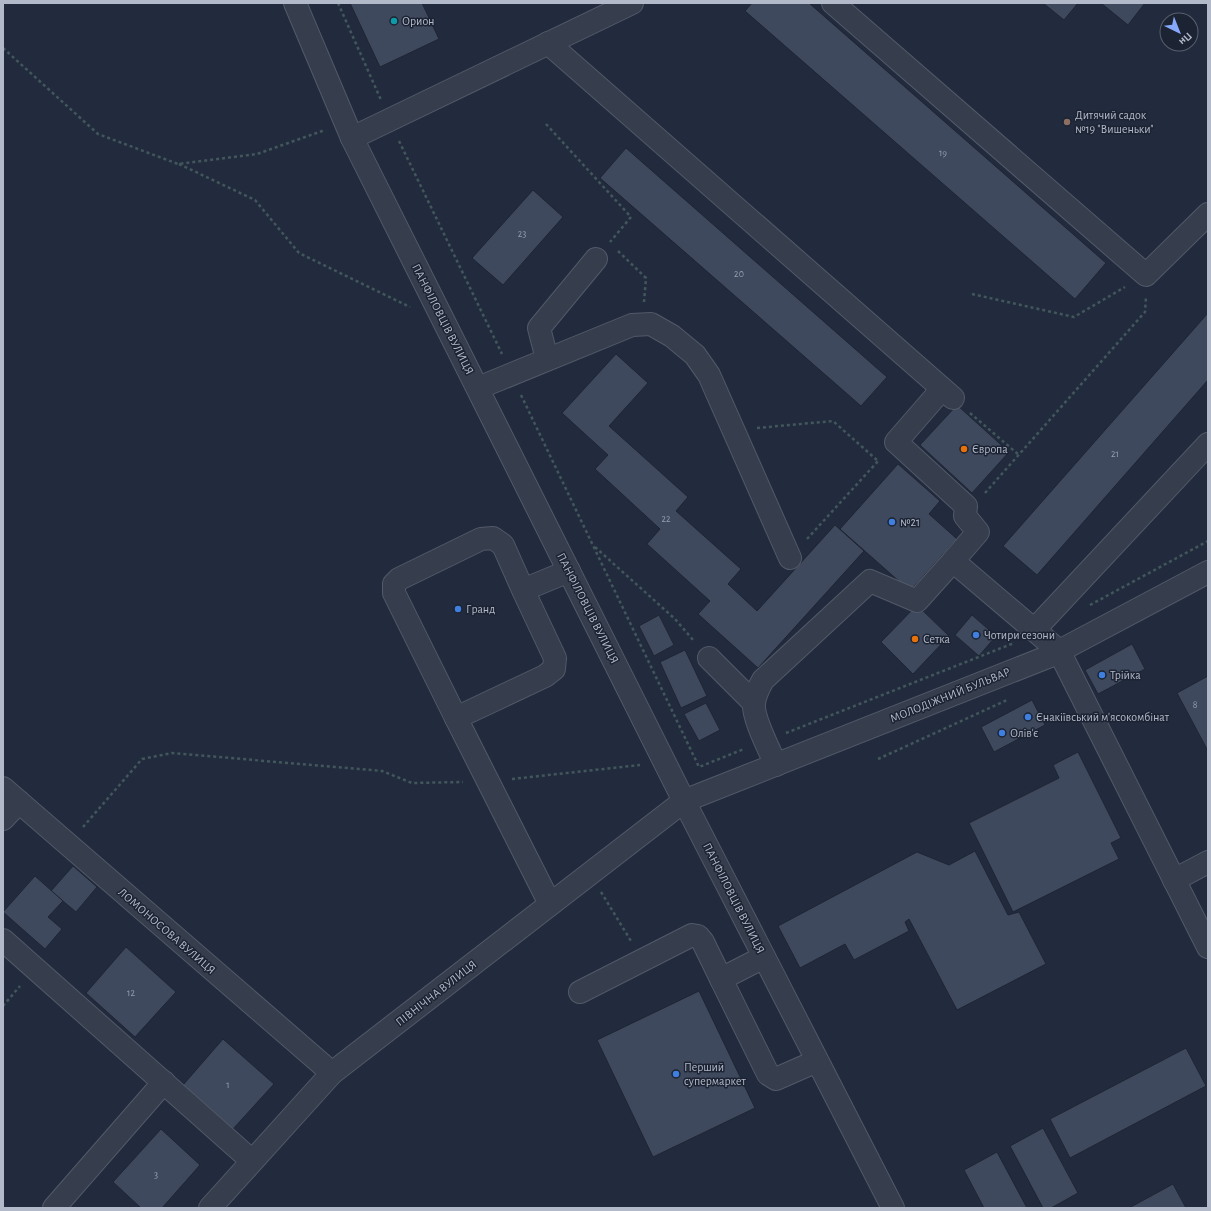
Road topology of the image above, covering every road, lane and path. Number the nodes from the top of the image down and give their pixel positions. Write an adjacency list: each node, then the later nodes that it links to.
1 (295, 3): 7 (street, ПАНФІЛОВЦІВ ВУЛИЦЯ)
2 (632, 3): 4 (street)
3 (833, 3): 12 (street)
4 (548, 43): 7 (street); 18 (street)
5 (3, 48): 8 (path)
6 (546, 124): 10 (path)
7 (349, 130): 8 (path); 17 (street, ПАНФІЛОВЦІВ ВУЛИЦЯ)
8 (178, 164): 14 (path)
9 (1208, 214): 12 (street)
10 (610, 242): 11 (path); 15 (path)
11 (596, 259): 16 (street)
12 (1146, 275): 13 (path); 22 (path)
13 (972, 294)
14 (410, 307)
15 (642, 324): 16 (street); 19 (street)
16 (547, 360): 17 (street)
17 (478, 388): 29 (street, ПАНФІЛОВЦІВ ВУЛИЦЯ)
18 (948, 393): 20 (street); 22 (path)
19 (733, 430): 23 (path); 27 (street)
20 (896, 442): 23 (path); 24 (street)
21 (1208, 444): 33 (street)
22 (1019, 455): 24 (path)
23 (878, 461): 27 (path)
24 (965, 516): 28 (street)
25 (1208, 541): 32 (path)
26 (593, 545): 35 (path)
27 (790, 558)
28 (953, 561): 33 (street); 36 (street)
29 (569, 571): 31 (street); 39 (street, ПАНФІЛОВЦІВ ВУЛИЦЯ)
30 (1208, 572): 34 (street, МОЛОДІЖНИЙ БУЛЬВАР)
31 (524, 590): 37 (street); 37 (street)
32 (1086, 608)
33 (1036, 632): 34 (street); 38 (path)
34 (1059, 651): 40 (street, МОЛОДІЖНИЙ БУЛЬВАР); 49 (street)
35 (709, 658): 36 (street)
36 (754, 703): 38 (street)
37 (456, 718): 42 (street)
38 (766, 741): 40 (street); 41 (path)
39 (665, 762): 42 (path); 44 (street, ПАНФІЛОВЦІВ ВУЛИЦЯ)
40 (776, 764): 44 (street, МОЛОДІЖНИЙ БУЛЬВАР)
41 (699, 767)
42 (488, 782): 46 (path); 50 (street)
43 (11, 795): 45 (street); 46 (street, ЛОМОНОСОВА ВУЛИЦЯ)
44 (684, 801): 48 (street, ПІВНІЧНА ВУЛИЦЯ); 53 (street, ПАНФІЛОВЦІВ ВУЛИЦЯ)
45 (3, 819)
46 (68, 844): 58 (street, ЛОМОНОСОВА ВУЛИЦЯ)
47 (1208, 862): 49 (street)
48 (590, 873): 50 (street, ПІВНІЧНА ВУЛИЦЯ); 54 (path)
49 (1174, 880): 52 (street)
50 (550, 904): 58 (street, ПІВНІЧНА ВУЛИЦЯ)
51 (3, 940): 59 (street)
52 (1208, 947)
53 (764, 957): 55 (street); 57 (street, ПАНФІЛОВЦІВ ВУЛИЦЯ)
54 (643, 960): 55 (street); 56 (street)
55 (721, 979): 57 (street)
56 (580, 992)
57 (817, 1061): 63 (street, ПАНФІЛОВЦІВ ВУЛИЦЯ)
58 (332, 1073): 60 (street, ПІВНІЧНА ВУЛИЦЯ)
59 (164, 1082): 60 (street); 61 (street)
60 (252, 1161): 62 (street, ПІВНІЧНА ВУЛИЦЯ)
61 (54, 1208)
62 (210, 1208)
63 (893, 1208)

